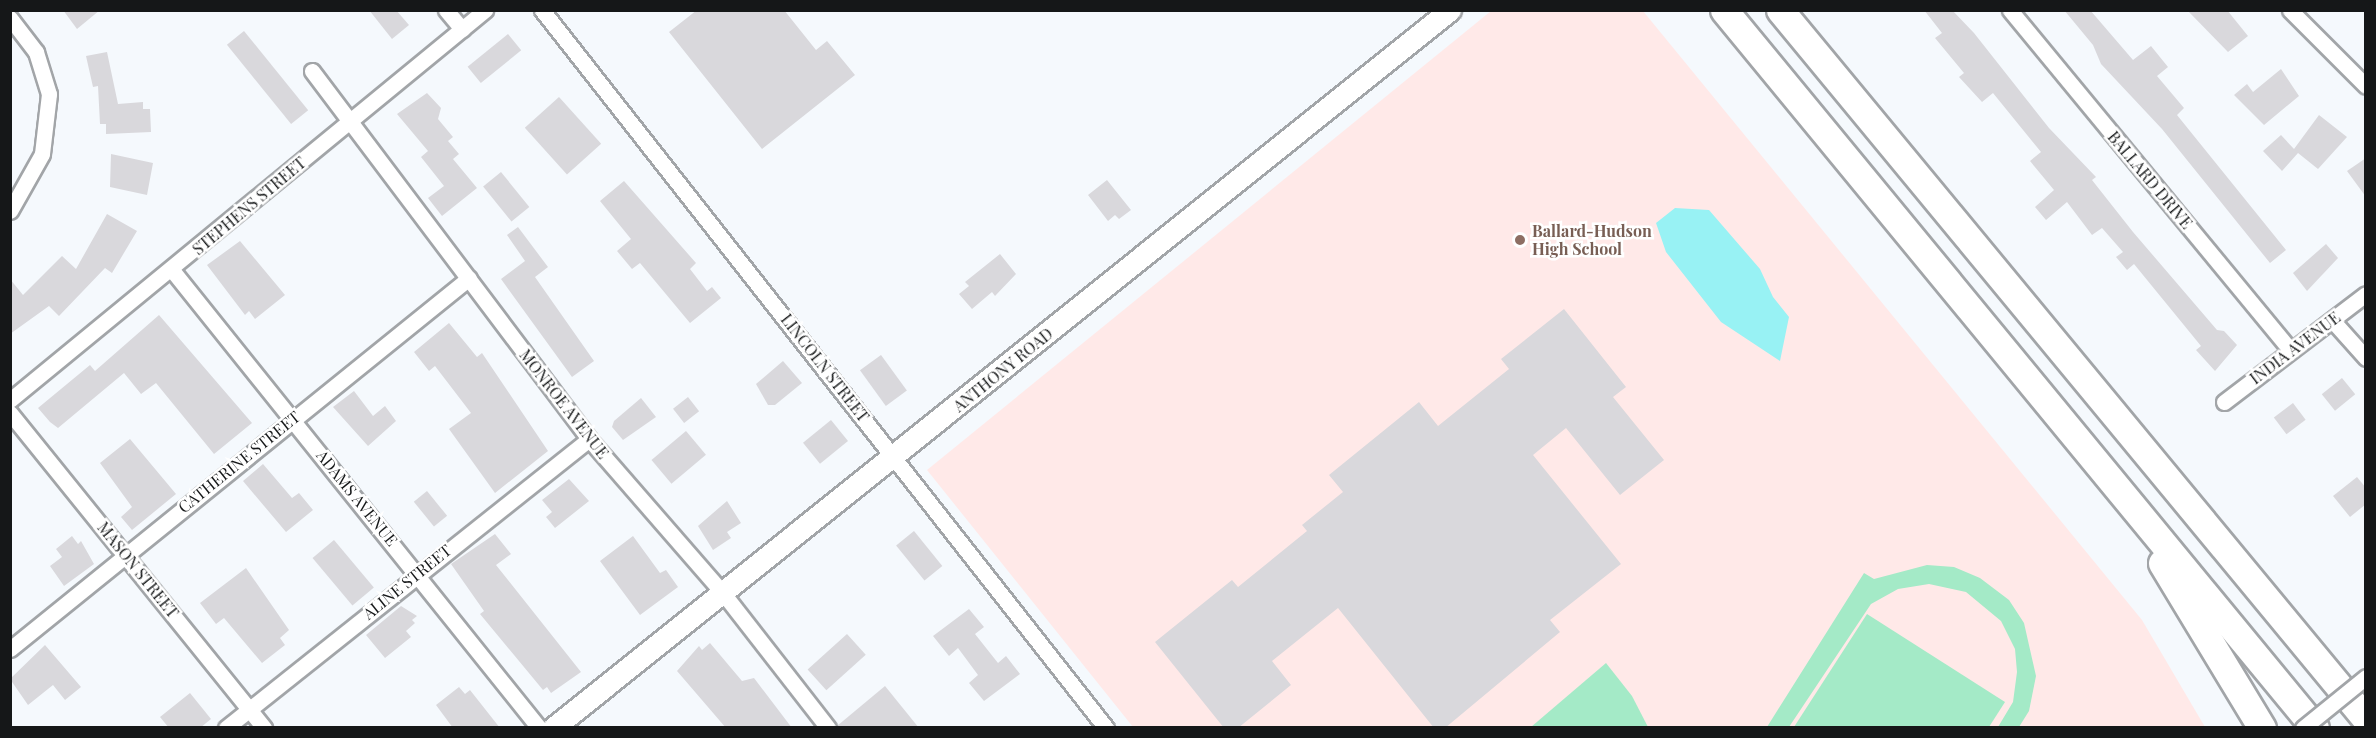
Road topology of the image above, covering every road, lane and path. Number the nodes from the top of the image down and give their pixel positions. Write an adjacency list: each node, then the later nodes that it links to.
1 (447, 10): 10 (street)
2 (485, 10): 10 (street, STEPHENS STREET)
3 (542, 10): 26 (street, LINCOLN STREET)
4 (1450, 10): 26 (street, ANTHONY ROAD)
5 (1724, 10): 27 (highway)
6 (1780, 10): 34 (highway)
7 (2010, 10): 19 (street, BALLARD DRIVE)
8 (2290, 10): 12 (street)
9 (10, 18): 14 (street)
10 (462, 29): 13 (street, STEPHENS STREET)
11 (312, 71): 13 (street, MONROE AVENUE)
12 (2366, 86)
13 (350, 121): 15 (street, STEPHENS STREET); 16 (street, MONROE AVENUE)
14 (10, 211)
15 (172, 270): 21 (street, STEPHENS STREET); 24 (street, ADAMS AVENUE)
16 (469, 278): 24 (street, CATHERINE STREET); 25 (street, MONROE AVENUE)
17 (2366, 294): 18 (street, INDIA AVENUE)
18 (2332, 320): 19 (street, INDIA AVENUE); 20 (street)
19 (2290, 350): 22 (street, INDIA AVENUE)
20 (2366, 358)
21 (10, 400)
22 (2224, 402)
23 (10, 413): 28 (street, MASON STREET)
24 (293, 418): 28 (street, CATHERINE STREET); 29 (street, ADAMS AVENUE)
25 (589, 439): 29 (street, ALINE STREET); 30 (street, MONROE AVENUE)
26 (894, 457): 30 (street, ANTHONY ROAD); 40 (street, LINCOLN STREET)
27 (2109, 477): 41 (highway); 43 (highway)
28 (126, 554): 31 (street, CATHERINE STREET); 33 (street, MASON STREET)
29 (417, 573): 33 (street, ALINE STREET); 37 (street, ADAMS AVENUE)
30 (723, 593): 38 (street, ANTHONY ROAD); 39 (street, MONROE AVENUE)
31 (10, 649)
32 (2366, 677): 42 (street, bridge)
33 (249, 709): 35 (street, ALINE STREET); 36 (street, MASON STREET)
34 (2366, 719)
35 (226, 728)
36 (264, 728)
37 (539, 728)
38 (553, 728)
39 (828, 728)
40 (1106, 728)
41 (2262, 728)
42 (2303, 728)
43 (2315, 728)

